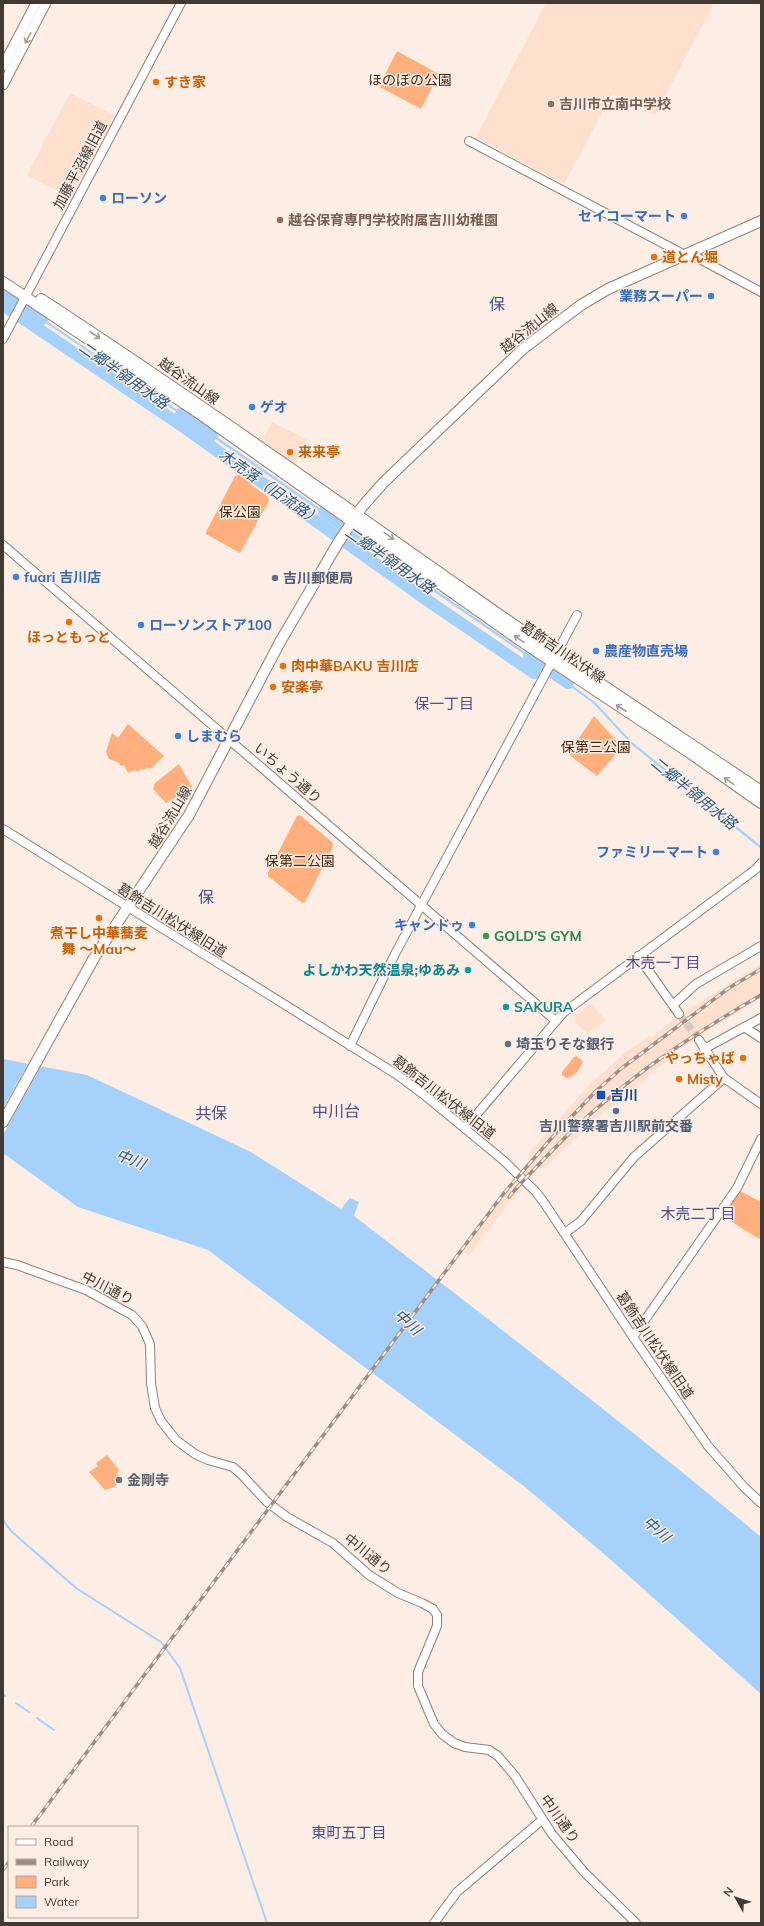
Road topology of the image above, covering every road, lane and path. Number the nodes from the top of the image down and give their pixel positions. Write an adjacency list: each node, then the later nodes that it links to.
1 (36, 3): 4 (main road)
2 (46, 3): 5 (main road, one-way to 5)
3 (181, 3): 12 (street, 加藤平沼線旧道)
4 (3, 66)
5 (3, 85)
6 (469, 141): 8 (street)
7 (761, 221): 8 (main road, 越谷流山線)
8 (685, 255): 11 (street); 14 (main road, 越谷流山線)
9 (3, 274): 12 (main road, 越谷流山線)
10 (3, 282): 12 (main road, 越谷流山線)
11 (761, 292)
12 (25, 296): 13 (street, 加藤平沼線旧道); 14 (main road, 越谷流山線)
13 (3, 339)
14 (353, 521): 17 (main road, 葛飾吉川松伏線); 18 (main road, 越谷流山線)
15 (3, 546): 18 (street, いちょう通り)
16 (577, 615): 17 (street)
17 (550, 663): 19 (main road, 葛飾吉川松伏線); 20 (main road, 葛飾吉川松伏線, one-way to 17); 23 (street)
18 (229, 740): 23 (street, いちょう通り); 24 (main road, 越谷流山線)
19 (761, 791)
20 (761, 803)
21 (3, 829): 24 (street, 葛飾吉川松伏線旧道)
22 (759, 867): 26 (street)
23 (421, 905): 30 (street, いちょう通り); 34 (street)
24 (128, 908): 34 (street, 葛飾吉川松伏線旧道); 38 (main road, 越谷流山線)
25 (761, 946): 27 (street)
26 (638, 956): 27 (street); 30 (street)
27 (673, 1005): 28 (street)
28 (679, 1014)
29 (761, 1018): 31 (street)
30 (556, 1020): 39 (street)
31 (744, 1027): 32 (street); 35 (street)
32 (761, 1038)
33 (699, 1040): 35 (street)
34 (350, 1046): 39 (street, 葛飾吉川松伏線旧道)
35 (704, 1049): 36 (street)
36 (724, 1078): 37 (street); 41 (street)
37 (761, 1104)
38 (3, 1122)
39 (465, 1128): 41 (street, 葛飾吉川松伏線旧道)
40 (761, 1139): 43 (street)
41 (565, 1233): 43 (street, 葛飾吉川松伏線旧道)
42 (3, 1262): 45 (street, 中川通り)
43 (633, 1337): 44 (street, 葛飾吉川松伏線旧道)
44 (761, 1503)
45 (542, 1820): 46 (street); 47 (street, 中川通り)
46 (434, 1923)
47 (636, 1923)

